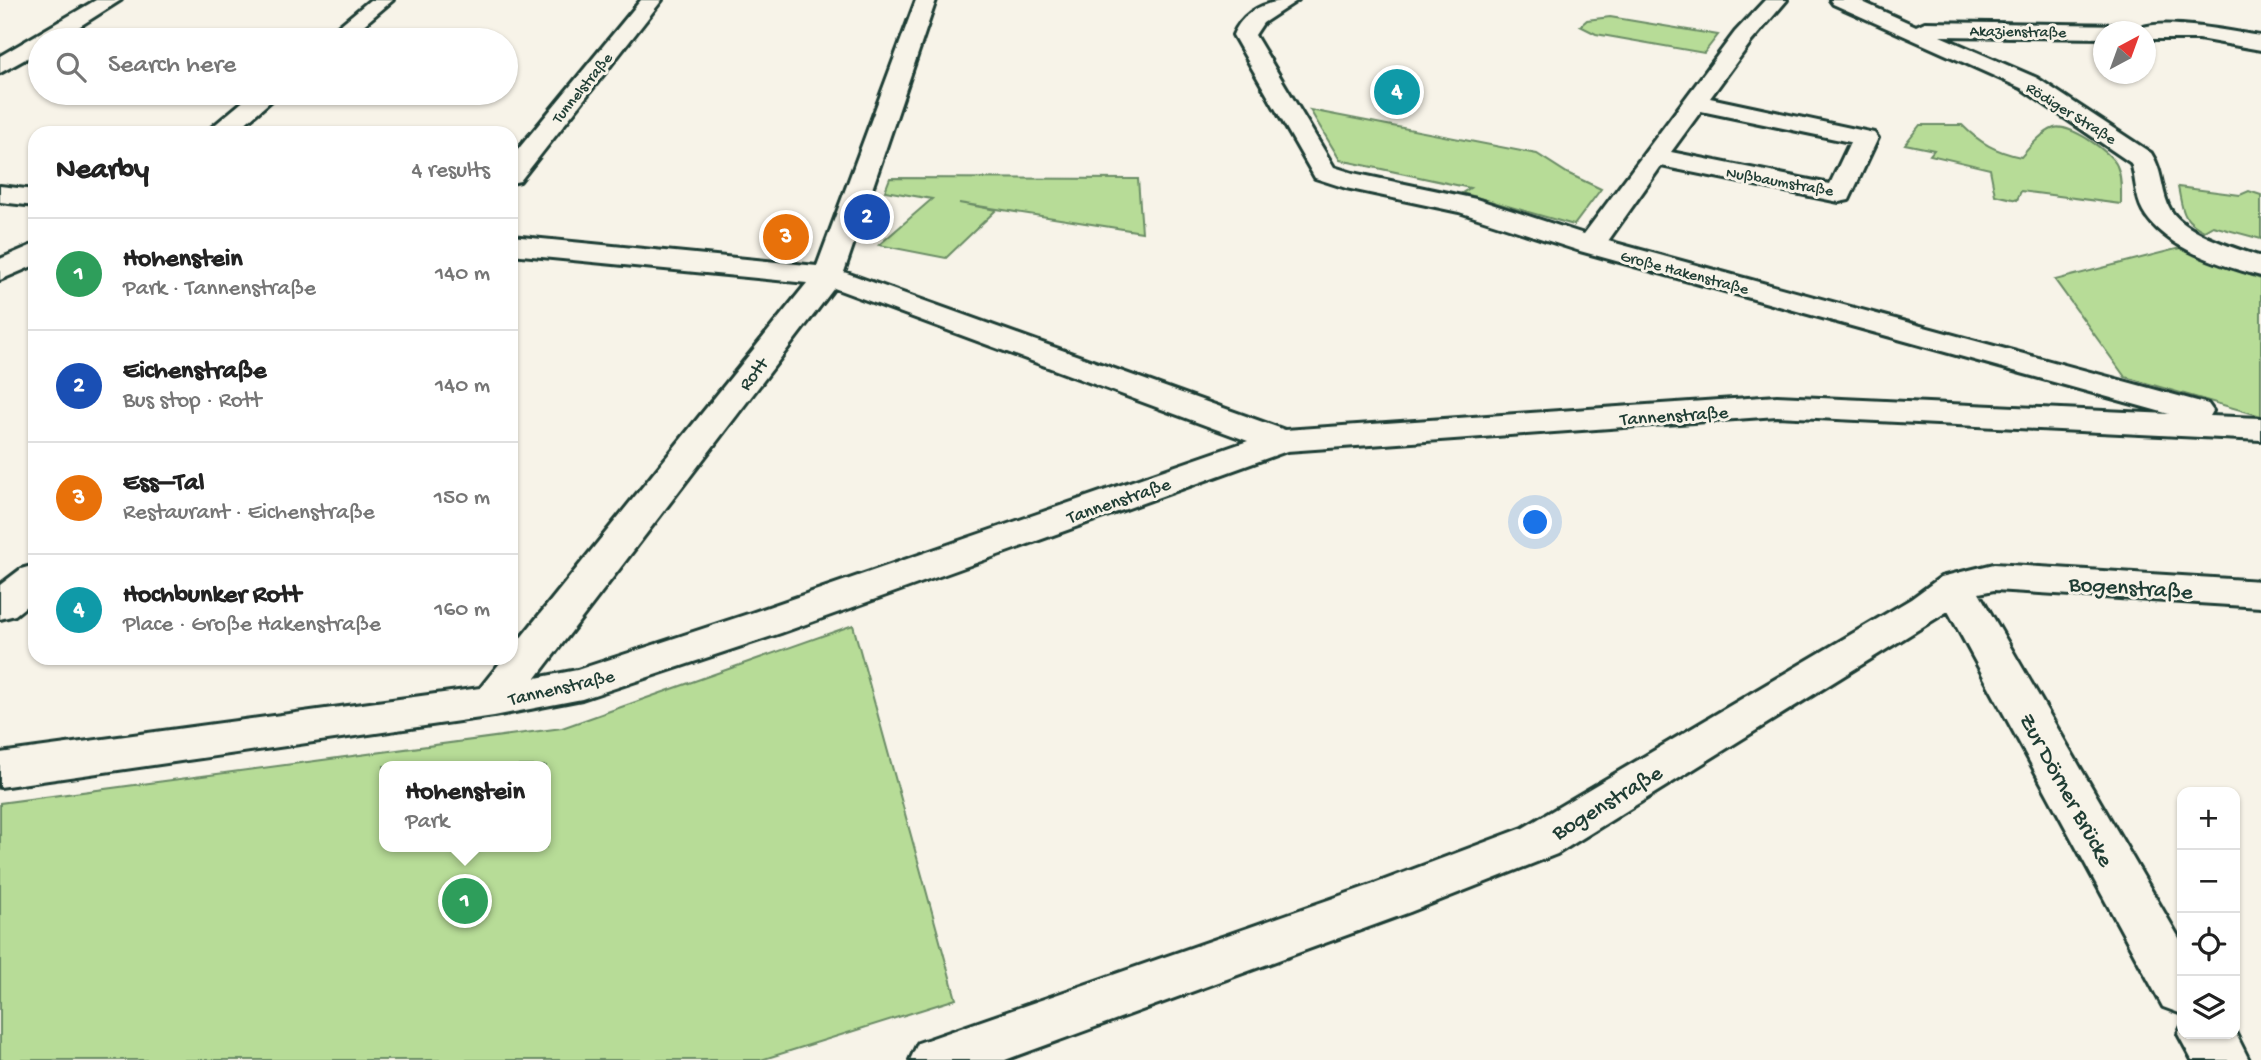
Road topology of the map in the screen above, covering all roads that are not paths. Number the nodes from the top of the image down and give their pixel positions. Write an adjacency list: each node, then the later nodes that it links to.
1 (111, 0): 9 (street)
2 (383, 0): 10 (street)
3 (652, 0): 22 (street, Tunnelstraße)
4 (926, 0): 30 (street, Rott)
5 (1288, 0): 25 (street, Große Hakenstraße)
6 (1777, 0): 18 (street)
7 (1840, 0): 11 (street, Rödiger Straße)
8 (2189, 11): 14 (street)
9 (64, 28)
10 (348, 28)
11 (1909, 29): 12 (street, Akazienstraße); 28 (street, Rödiger Straße)
12 (2093, 32)
13 (2156, 32): 14 (street)
14 (2199, 32): 15 (street)
15 (2261, 43)
16 (28, 49): 17 (street)
17 (0, 66)
18 (1695, 103): 21 (street); 21 (street, Nußbaumstraße)
19 (253, 105): 20 (street)
20 (227, 126)
21 (1656, 157): 25 (street)
22 (518, 166)
23 (0, 194): 24 (street)
24 (28, 197)
25 (1590, 245): 31 (street, Große Hakenstraße)
26 (518, 246): 30 (street)
27 (28, 257): 29 (street)
28 (2261, 267)
29 (0, 271)
30 (828, 276): 32 (street); 37 (street, Rott)
31 (2258, 428): 32 (street, Tannenstraße)
32 (1282, 441): 37 (street, Tannenstraße)
33 (28, 584): 36 (street)
34 (1955, 586): 35 (street, Bogenstraße); 39 (street, Zur Dörner Brücke); 41 (street, Bogenstraße)
35 (2261, 594)
36 (0, 606)
37 (494, 701): 38 (street, Tannenstraße)
38 (0, 770)
39 (2177, 983)
40 (2209, 1039): 42 (street)
41 (938, 1060)
42 (2221, 1060)

